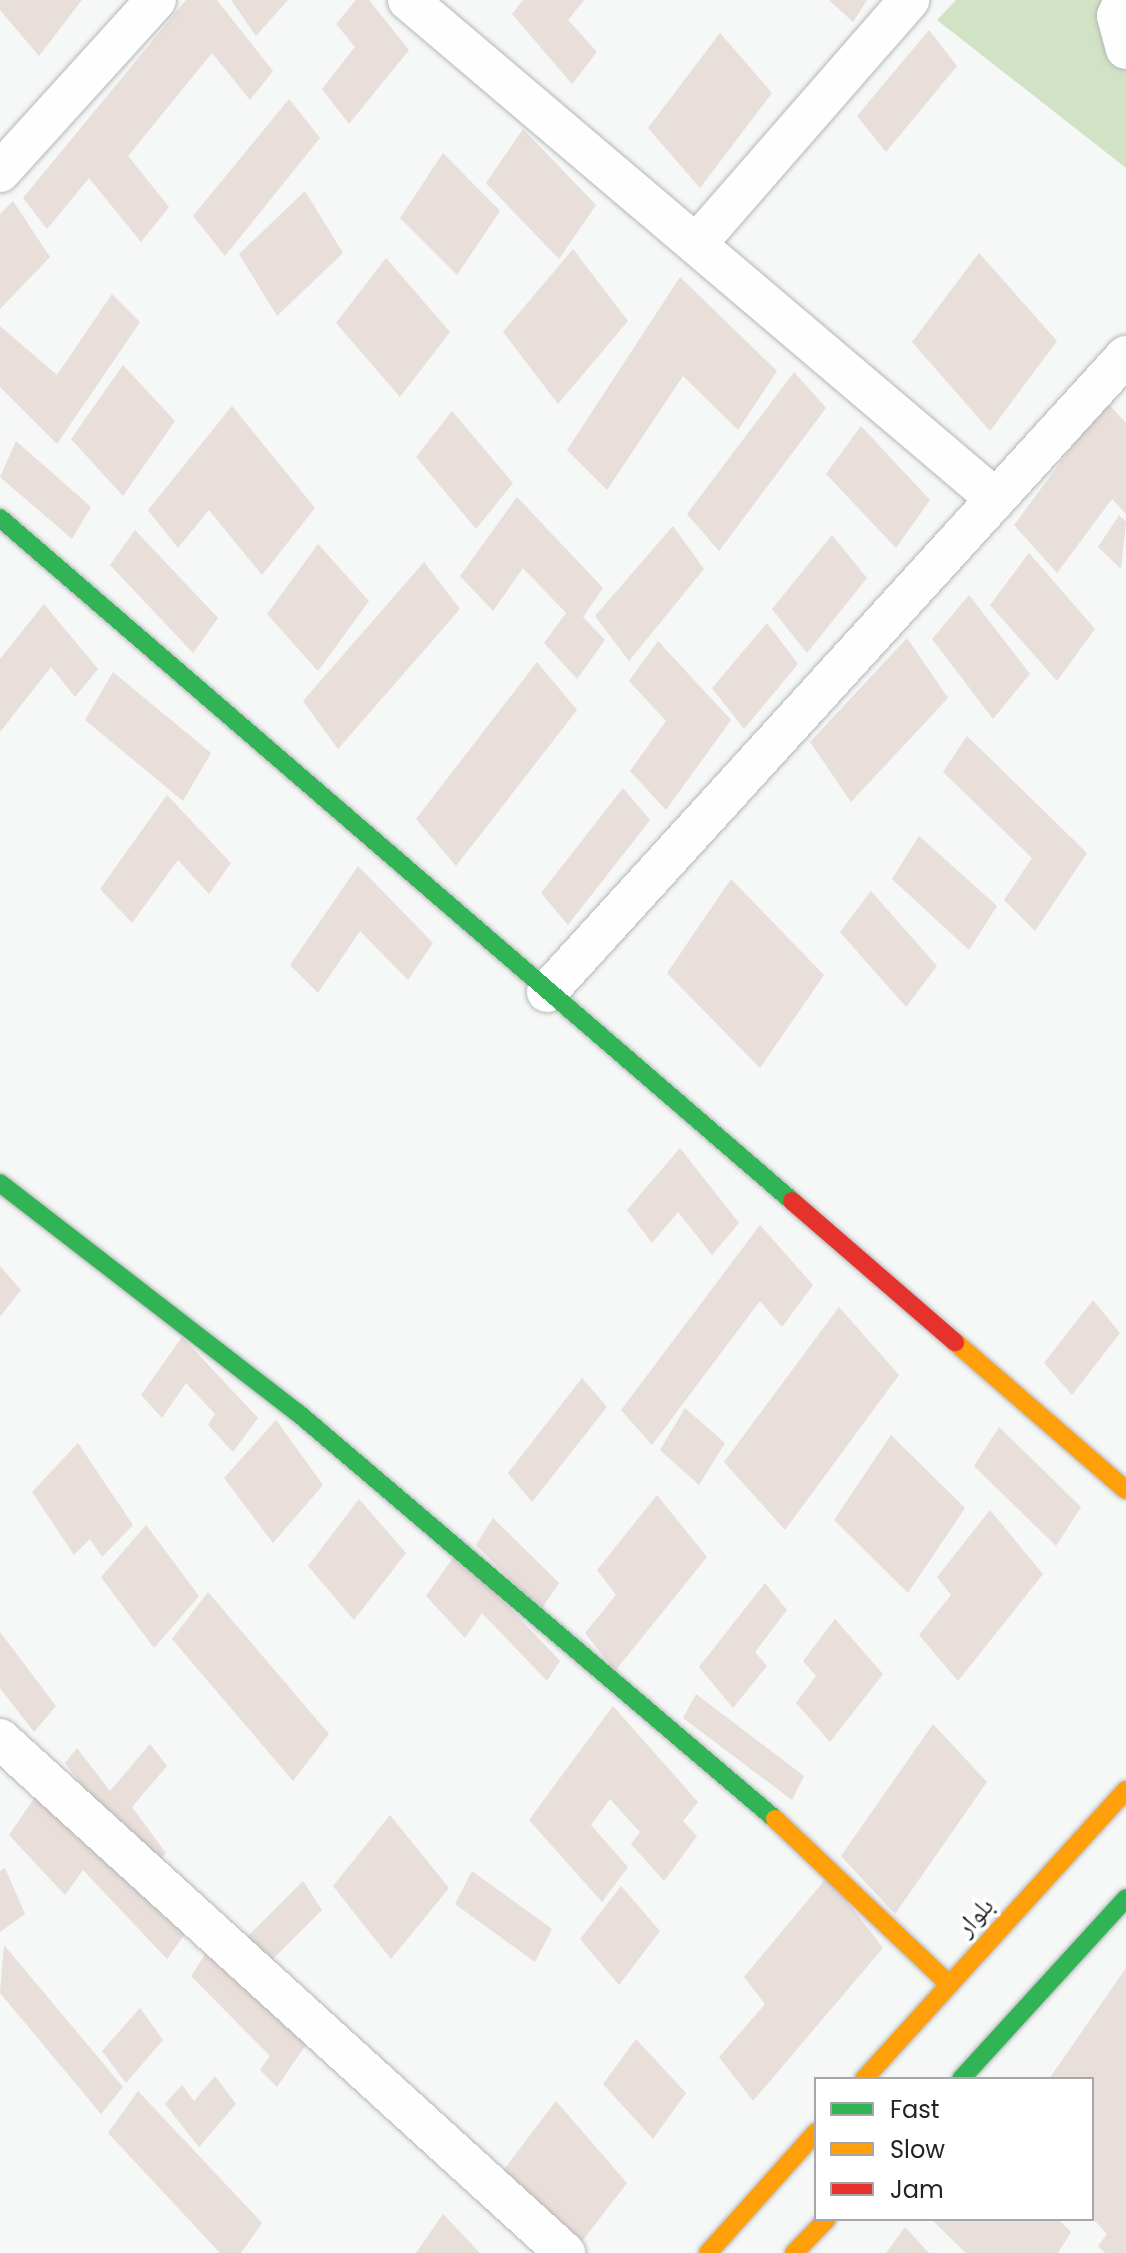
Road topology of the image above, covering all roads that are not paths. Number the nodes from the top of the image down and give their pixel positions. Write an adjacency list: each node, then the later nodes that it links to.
1 (156, 0): 6 (street)
2 (408, 0): 7 (street)
3 (909, 0): 7 (street)
4 (1124, 0): 5 (street)
5 (1126, 49)
6 (0, 172)
7 (699, 241): 9 (street)
8 (1126, 356): 9 (street)
9 (996, 499): 11 (street)
10 (0, 518): 11 (street)
11 (547, 992): 13 (street)
12 (0, 1183): 17 (street)
13 (1126, 1490)
14 (0, 1739): 22 (street)
15 (1126, 1790): 17 (street, بلوار)
16 (1126, 1898): 19 (street)
17 (949, 1984): 18 (street, بلوار)
18 (866, 2077)
19 (963, 2077)
20 (814, 2134): 23 (street)
21 (825, 2221): 24 (street)
22 (565, 2253)
23 (708, 2253)
24 (794, 2253)

